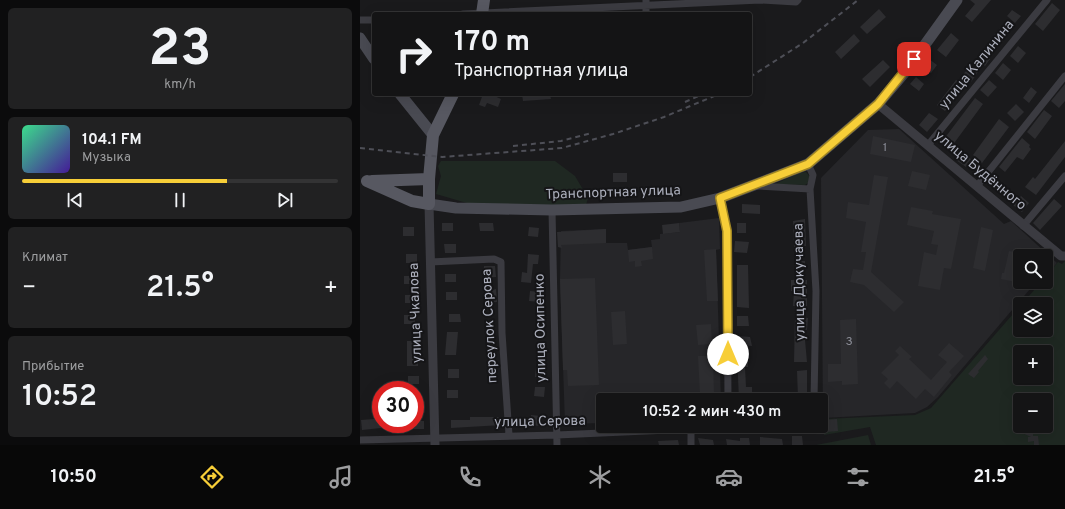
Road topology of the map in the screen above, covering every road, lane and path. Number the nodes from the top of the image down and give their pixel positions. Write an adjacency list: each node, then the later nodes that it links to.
1 (484, 0): 6 (main road)
2 (957, 0): 15 (main road, Транспортная улица)
3 (1047, 0): 17 (street, улица Калинина)
4 (797, 1): 5 (street)
5 (646, 3): 7 (street)
6 (482, 12)
7 (498, 12)
8 (360, 20): 9 (street)
9 (372, 20)
10 (360, 38): 11 (main road)
11 (372, 56)
12 (1065, 76): 23 (street)
13 (402, 96): 16 (main road)
14 (452, 96): 16 (main road)
15 (878, 104): 17 (street, улица Будённого); 18 (main road, Транспортная улица)
16 (433, 135): 20 (main road, улица Чкалова)
17 (928, 146): 23 (street, улица Будённого)
18 (808, 164): 22 (main road, Транспортная улица); 24 (street, улица Докучаева)
19 (1065, 176): 28 (street)
20 (429, 179): 21 (main road); 26 (main road, улица Чкалова)
21 (364, 181): 26 (main road)
22 (754, 185): 24 (street); 25 (main road, Транспортная улица)
23 (976, 186): 28 (street, улица Будённого)
24 (810, 189): 32 (street, улица Докучаева)
25 (720, 198): 27 (main road, Транспортная улица); 31 (street)
26 (429, 204): 27 (main road, Транспортная улица); 30 (street, улица Чкалова)
27 (552, 210): 36 (street, улица Осипенко)
28 (1023, 226): 29 (street, улица Будённого)
29 (1065, 256)
30 (430, 262): 35 (street, переулок Серова); 38 (street, улица Чкалова)
31 (728, 393)
32 (814, 393)
33 (611, 433): 36 (street, улица Серова)
34 (691, 433): 40 (street)
35 (509, 435): 36 (street, улица Серова); 38 (street, улица Серова)
36 (557, 435): 39 (street, улица Осипенко)
37 (360, 440): 38 (street, улица Серова)
38 (435, 441)
39 (557, 445)
40 (691, 445)

